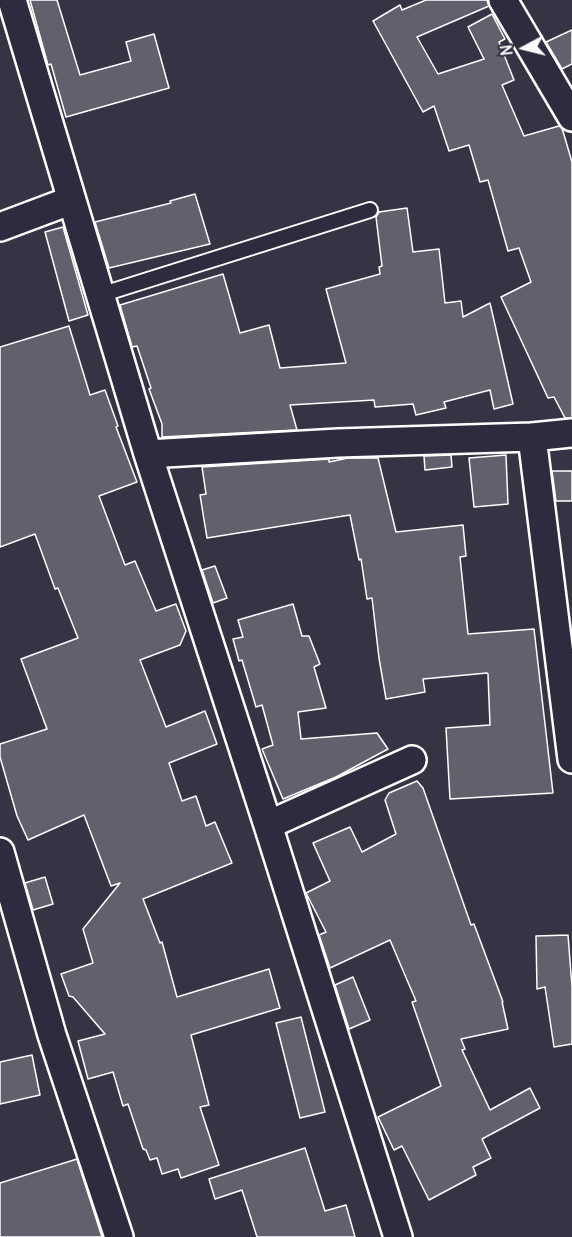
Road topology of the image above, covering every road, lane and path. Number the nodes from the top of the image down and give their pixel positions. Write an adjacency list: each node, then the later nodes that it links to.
1 (12, 0): 4 (street)
2 (503, 0): 3 (street)
3 (572, 117)
4 (72, 200): 6 (street); 7 (street)
5 (370, 210): 7 (lane)
6 (0, 227)
7 (100, 295): 10 (street)
8 (572, 433): 9 (street)
9 (532, 437): 10 (street); 11 (street)
10 (148, 454): 13 (street)
11 (572, 759)
12 (412, 760): 13 (street)
13 (268, 825): 16 (street)
14 (0, 852): 15 (street)
15 (119, 1237)
16 (398, 1237)

